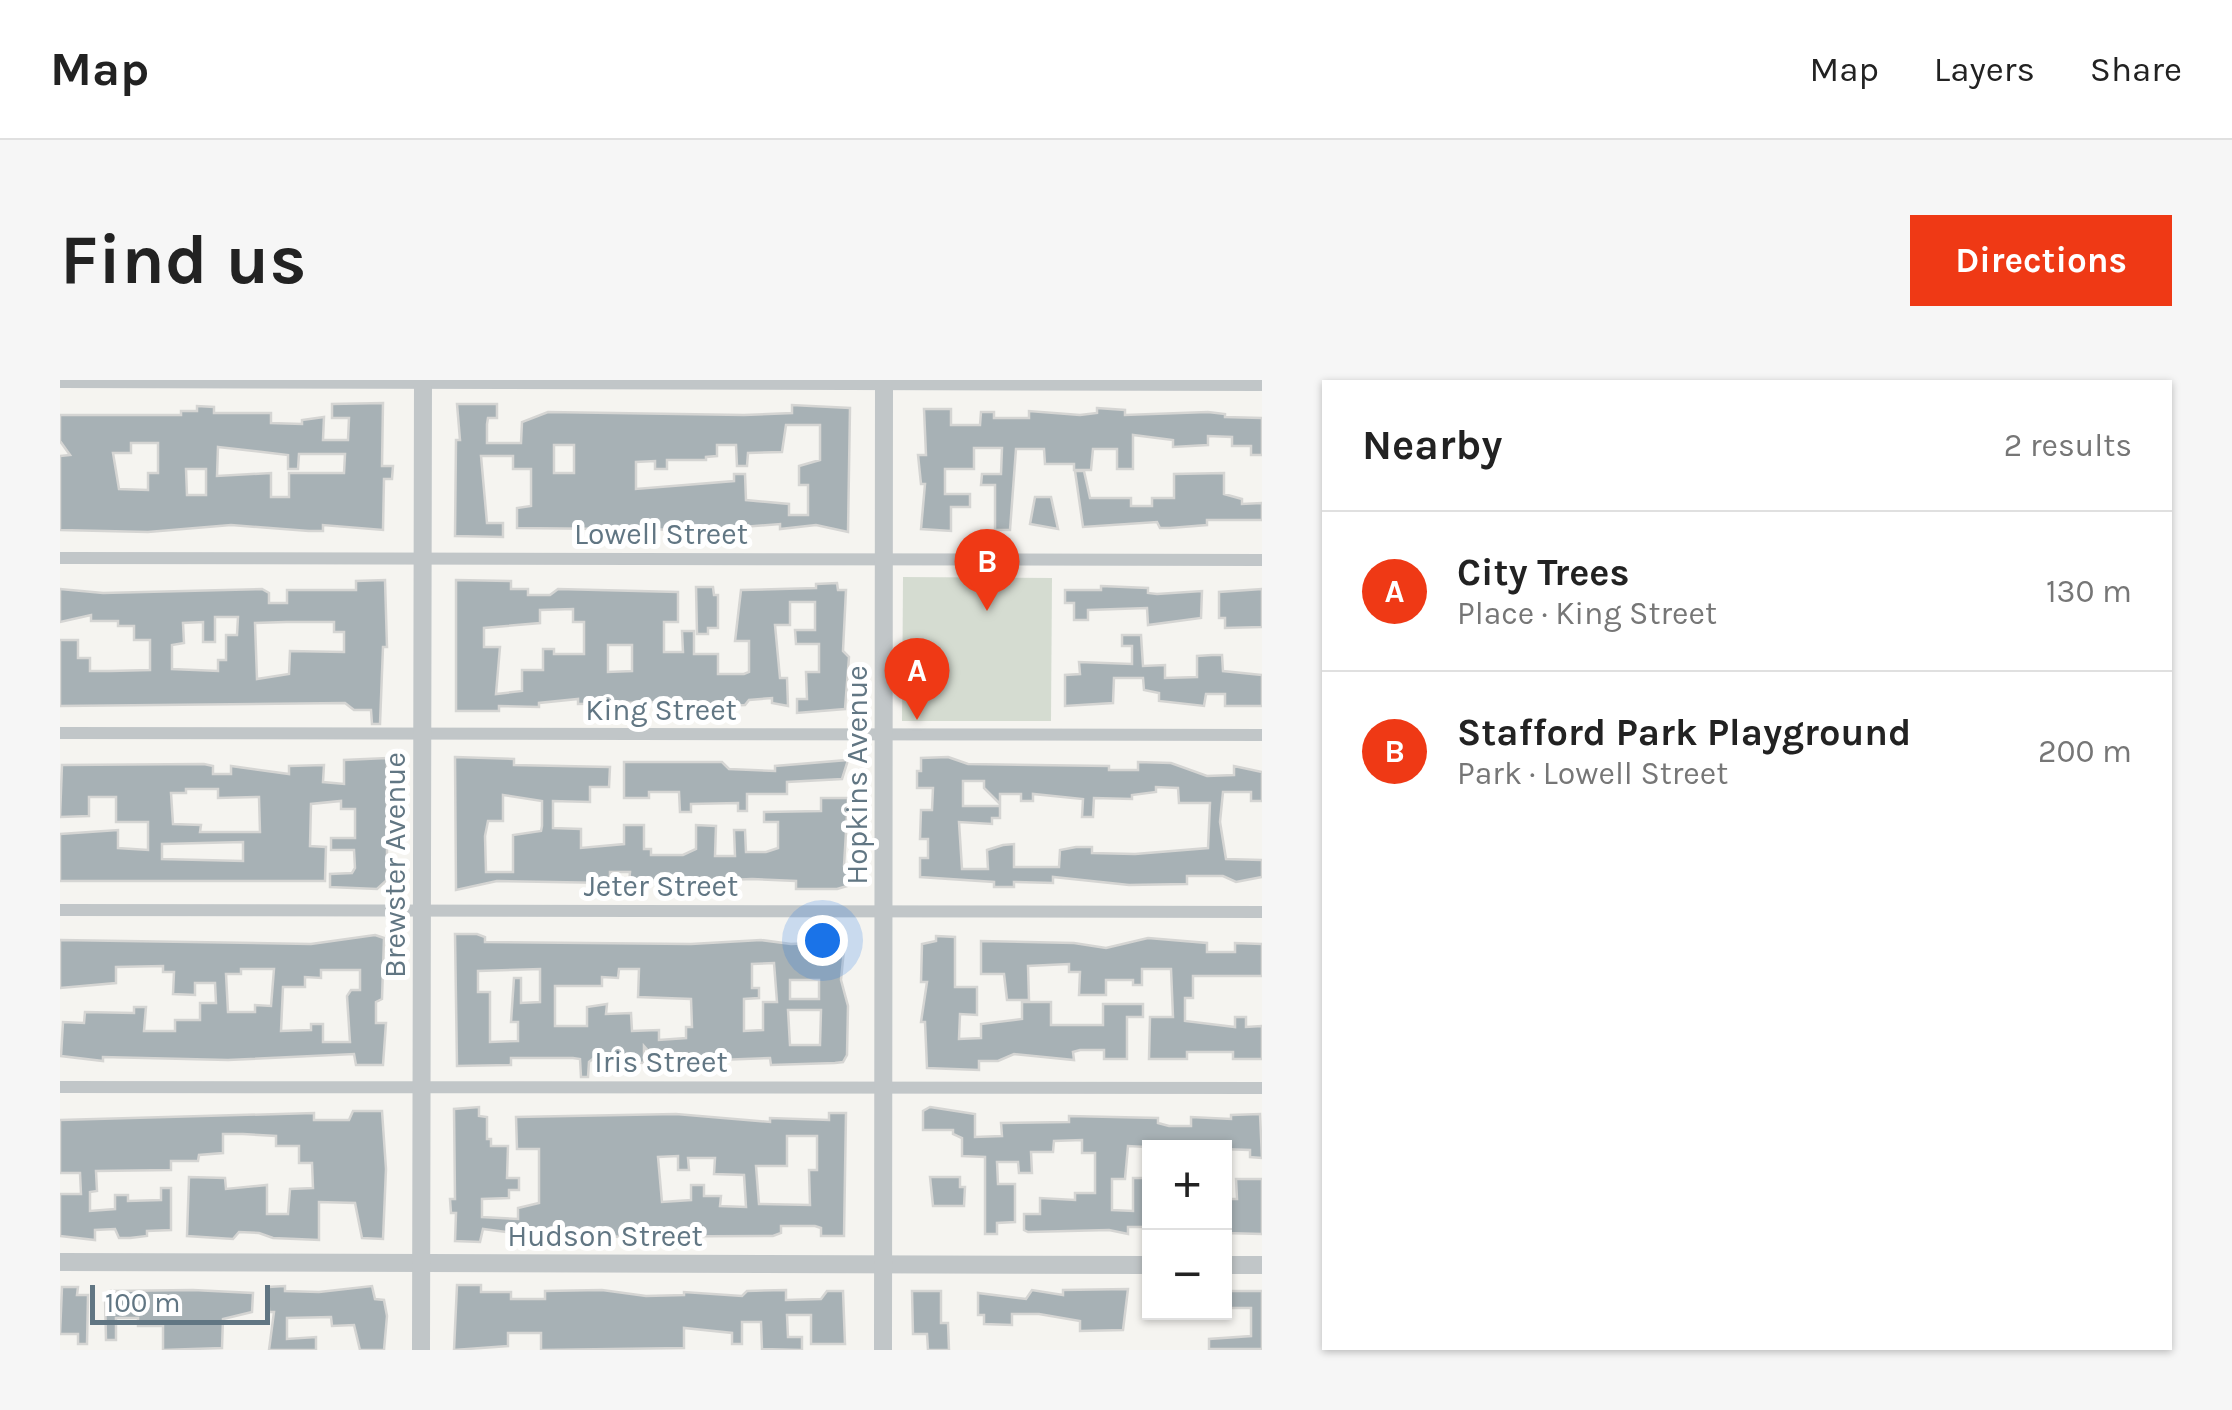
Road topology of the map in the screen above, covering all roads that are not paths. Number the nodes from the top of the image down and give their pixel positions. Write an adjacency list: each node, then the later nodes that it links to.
1 (423, 381): 2 (street); 3 (street); 6 (street, Brewster Avenue)
2 (60, 382)
3 (884, 382): 4 (street); 7 (street, Hopkins Avenue)
4 (1262, 384)
5 (60, 558): 6 (street, Lowell Street)
6 (422, 558): 7 (street, Lowell Street); 10 (street, Brewster Avenue)
7 (884, 559): 8 (street, Lowell Street); 12 (street, Hopkins Avenue)
8 (1262, 560)
9 (60, 733): 10 (street, King Street)
10 (422, 734): 12 (street, King Street); 14 (street, Brewster Avenue)
11 (1262, 735): 12 (street, King Street)
12 (885, 736): 15 (street, Hopkins Avenue)
13 (60, 910): 14 (street, Jeter Street)
14 (422, 910): 15 (street, Jeter Street); 18 (street, Brewster Avenue)
15 (884, 911): 16 (street, Jeter Street); 19 (street, Hopkins Avenue)
16 (1262, 912)
17 (60, 1087): 18 (street, Iris Street)
18 (422, 1087): 19 (street, Iris Street); 22 (street, Brewster Avenue)
19 (884, 1088): 20 (street, Iris Street); 23 (street, Hopkins Avenue)
20 (1262, 1088)
21 (60, 1262): 22 (street, Hudson Street)
22 (422, 1262): 23 (street, Hudson Street); 27 (street, Brewster Avenue)
23 (883, 1265): 24 (street, Hudson Street); 28 (street, Hopkins Avenue)
24 (1142, 1265)
25 (1232, 1265): 26 (street)
26 (1262, 1265)
27 (421, 1350)
28 (883, 1350)

